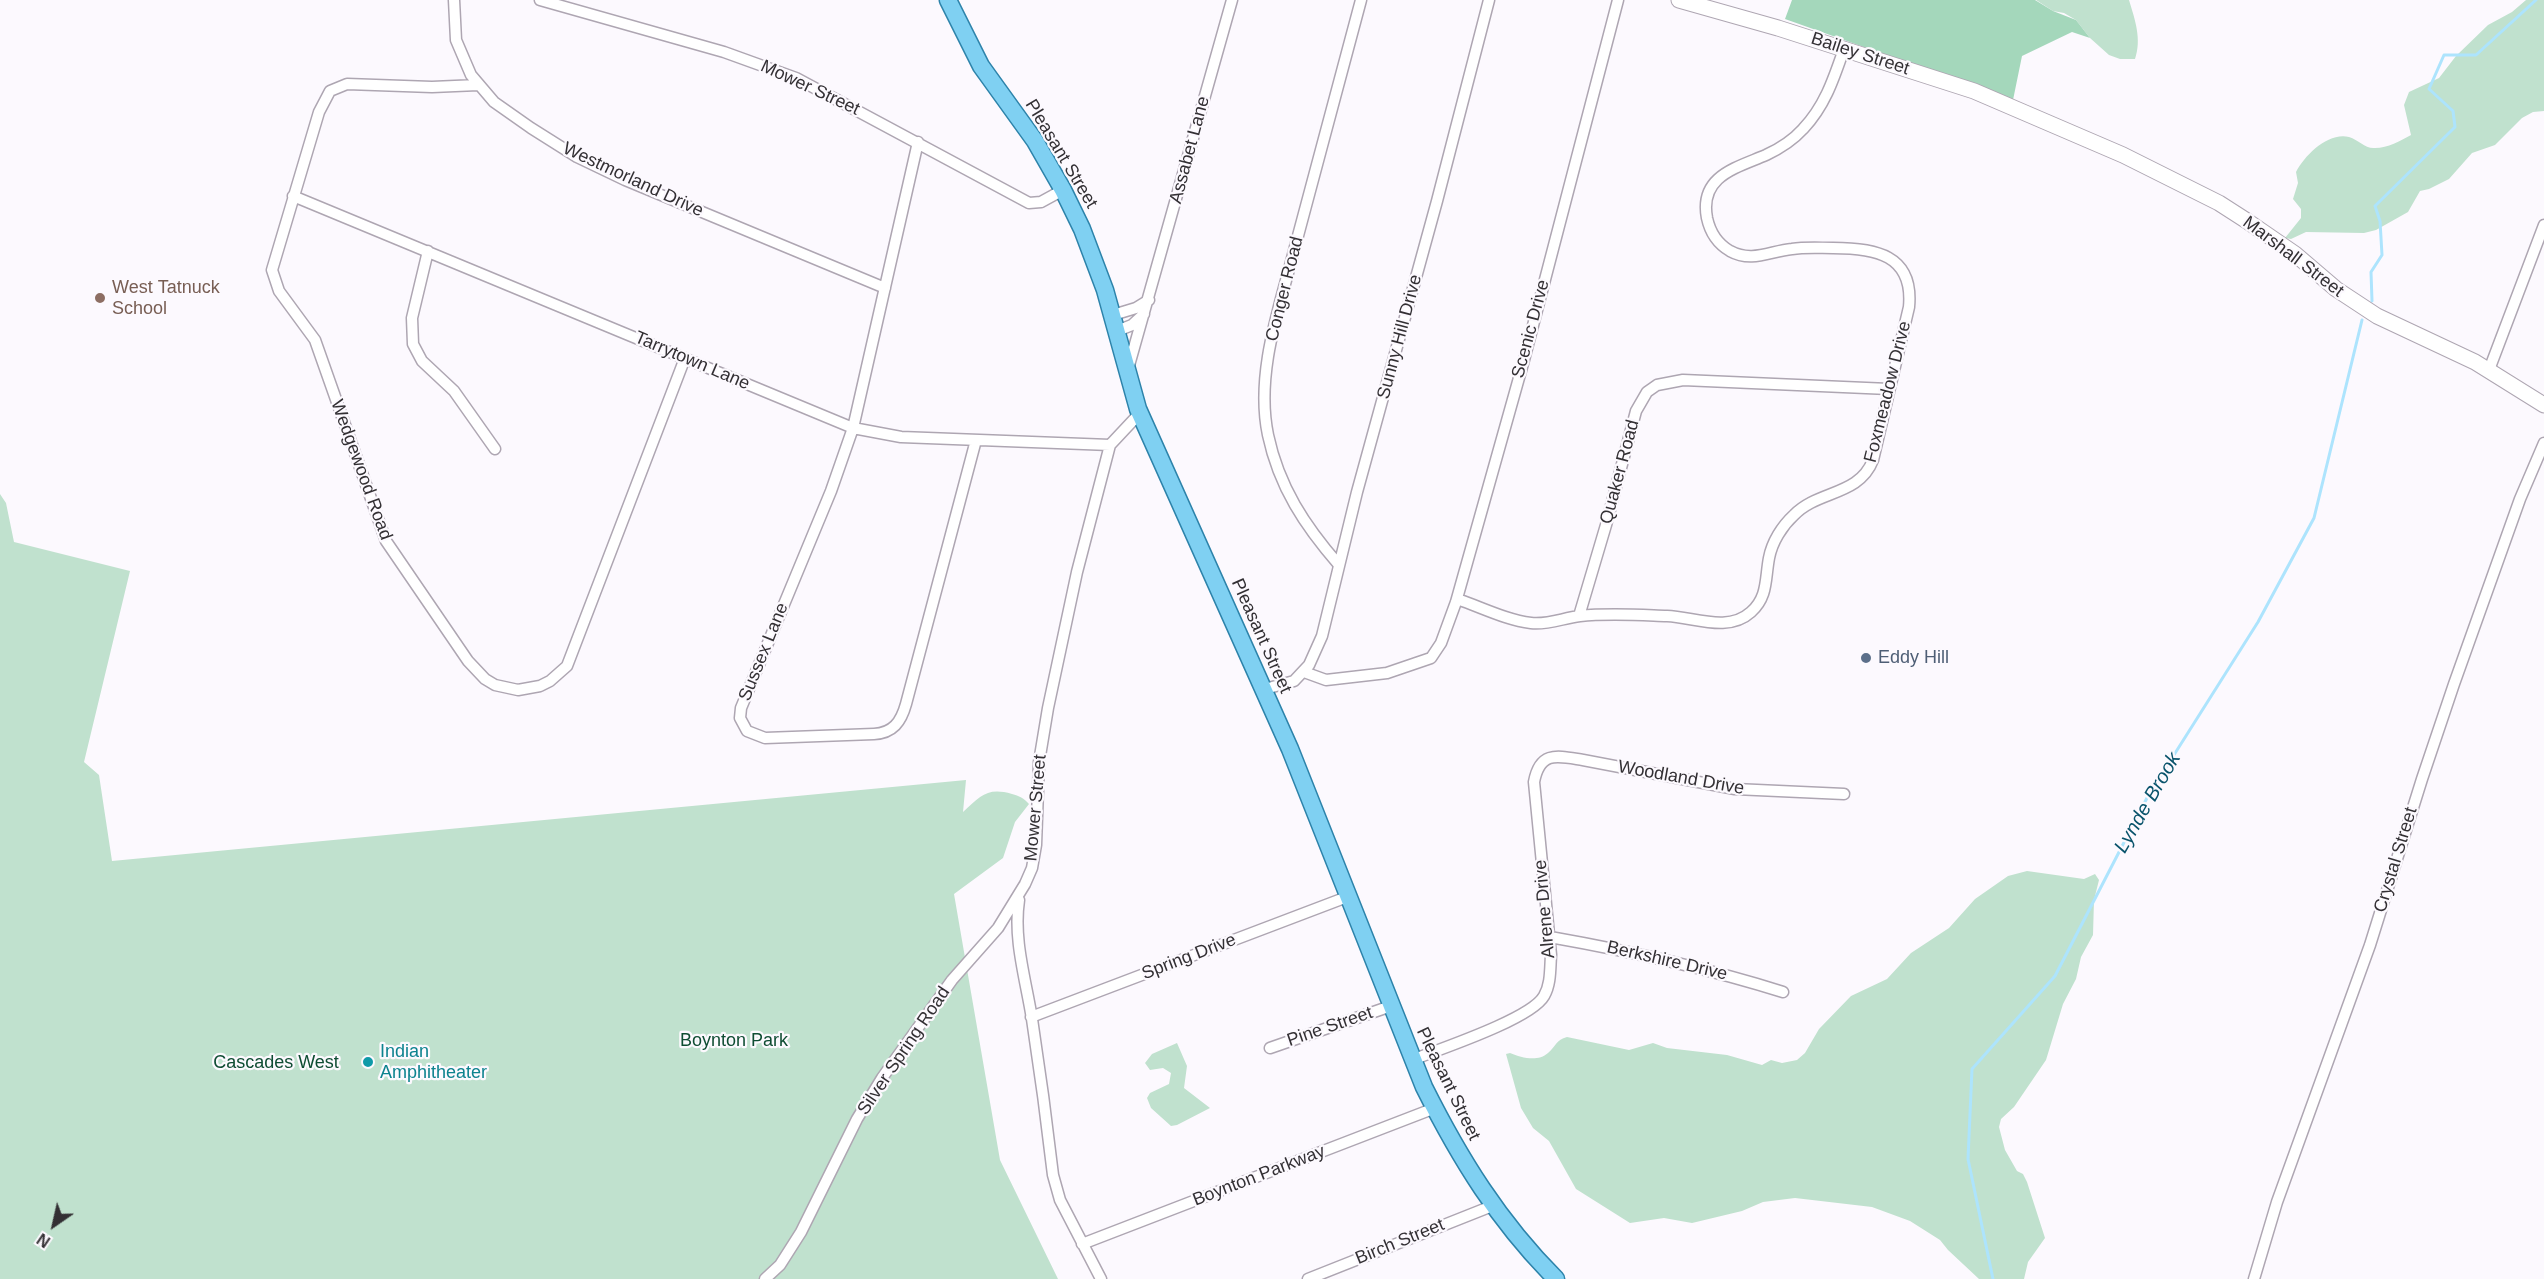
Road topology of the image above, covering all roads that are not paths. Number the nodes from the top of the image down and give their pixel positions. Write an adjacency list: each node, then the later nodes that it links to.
1 (454, 0): 10 (street, Westmorland Drive)
2 (540, 0): 12 (street, Mower Street)
3 (948, 0): 13 (main road, Pleasant Street)
4 (1232, 0): 18 (street, Assabet Lane)
5 (1361, 0): 32 (street, Conger Road)
6 (1489, 0): 32 (street, Sunny Hill Drive)
7 (1618, 0): 33 (street, Scenic Drive)
8 (1679, 0): 9 (street, Bailey Street)
9 (1844, 49): 11 (street, Bailey Street); 24 (street, Foxmeadow Drive)
10 (478, 85): 14 (street, Wedgewood Road); 17 (street, Westmorland Drive)
11 (2037, 117): 22 (street, Marshall Street)
12 (918, 142): 13 (street, Mower Street); 17 (street, Sussex Lane)
13 (1063, 190): 20 (main road, Pleasant Street)
14 (293, 196): 16 (street, Tarrytown Lane); 21 (street, Wedgewood Road)
15 (2544, 225): 22 (street)
16 (428, 251): 21 (street, Tarrytown Lane); 31 (street)
17 (885, 288): 27 (street, Sussex Lane)
18 (1149, 300): 19 (street, Assabet Lane); 20 (street)
19 (1145, 312): 20 (street); 23 (street, Assabet Lane)
20 (1115, 323): 23 (main road, Pleasant Street)
21 (685, 357): 27 (street, Tarrytown Lane)
22 (2489, 370): 25 (street, Marshall Street)
23 (1127, 372): 26 (main road, Pleasant Street)
24 (1889, 389): 34 (street, Foxmeadow Drive); 34 (street, Quaker Road)
25 (2544, 405)
26 (1140, 413): 30 (street, Mower Street); 36 (main road, Pleasant Street)
27 (853, 428): 28 (street, Tarrytown Lane); 28 (street, Sussex Lane)
28 (976, 440): 30 (street, Tarrytown Lane)
29 (2544, 443): 54 (street, Crystal Street)
30 (1110, 445): 39 (street, Mower Street)
31 (495, 449)
32 (1339, 565): 35 (street, Sunny Hill Drive)
33 (1457, 599): 34 (street, Foxmeadow Drive); 35 (street, Scenic Drive)
34 (1579, 616)
35 (1304, 672): 36 (street)
36 (1265, 689): 40 (main road, Pleasant Street)
37 (1534, 782): 38 (street, Woodland Drive); 41 (street, Alrene Drive)
38 (1844, 794)
39 (1020, 894): 44 (street, Mower Street); 50 (street, Silver Spring Road)
40 (1347, 897): 43 (main road, Pleasant Street); 44 (street, Spring Drive)
41 (1550, 937): 42 (street, Berkshire Drive); 46 (street, Alrene Drive)
42 (1783, 992)
43 (1390, 1006): 45 (street, Pine Street); 46 (main road, Pleasant Street)
44 (1031, 1017): 49 (street, Mower Street)
45 (1270, 1048)
46 (1412, 1060): 47 (main road, Pleasant Street)
47 (1435, 1108): 48 (main road, Pleasant Street); 49 (street, Boynton Parkway)
48 (1492, 1206): 52 (street, Birch Street); 53 (main road, Pleasant Street)
49 (1082, 1244): 51 (street, Mower Street)
50 (765, 1279)
51 (1101, 1279)
52 (1308, 1279)
53 (1556, 1279)
54 (2254, 1279)

